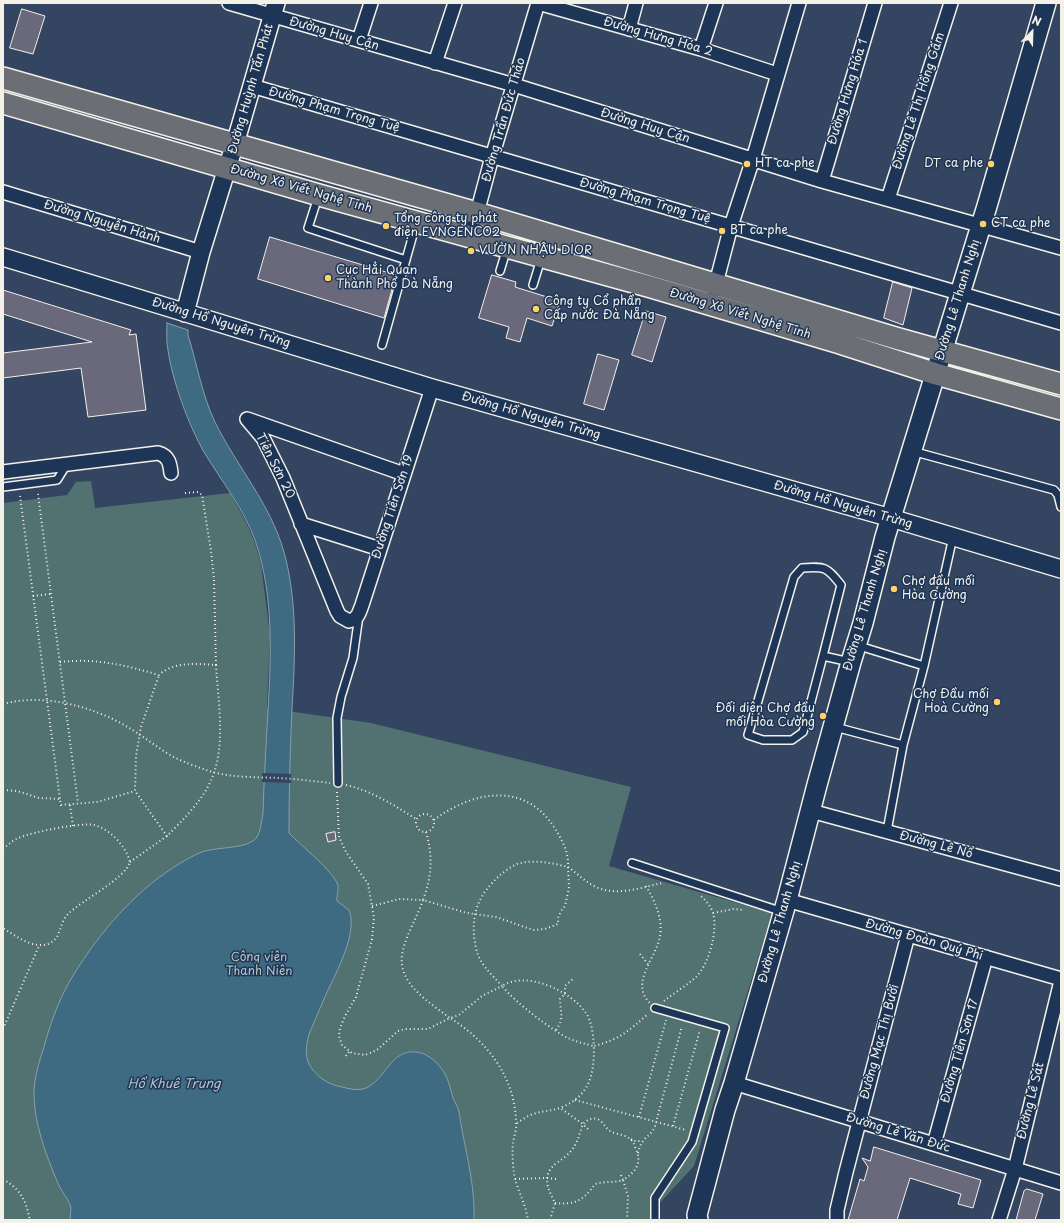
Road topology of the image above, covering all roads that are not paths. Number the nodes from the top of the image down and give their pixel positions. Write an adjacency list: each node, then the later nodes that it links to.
1 (229, 3): 11 (street, Đường Huy Cận)
2 (371, 3): 13 (street)
3 (455, 3): 15 (street)
4 (538, 3): 12 (street, Đường Hưng Hóa 2); 18 (street, Đường Trần Đức Thảo)
5 (636, 3): 12 (street)
6 (716, 3): 14 (street)
7 (799, 3): 16 (street)
8 (875, 3): 25 (street, Đường Hưng Hóa 1)
9 (951, 3): 28 (street, Đường Lê Thị Hồng Gấm)
10 (1046, 3): 31 (main road, Đường Lê Thanh Nghị)
11 (274, 9): 13 (street, Đường Huy Cận); 19 (street, Đường Huỳnh Tấn Phát)
12 (628, 29): 14 (street, Đường Hưng Hóa 2)
13 (359, 40): 15 (street, Đường Huy Cận)
14 (701, 49): 16 (street, Đường Hưng Hóa 2)
15 (435, 63): 18 (street, Đường Huy Cận)
16 (778, 74): 23 (street)
17 (3, 78): 21 (main road, Đường Xô Viết Nghệ Tĩnh)
18 (514, 85): 22 (street, Đường Trần Đức Thảo); 23 (street, Đường Huy Cận)
19 (252, 86): 21 (street, Đường Huỳnh Tấn Phát); 22 (street, Đường Phạm Trọng Tuệ)
20 (3, 103): 24 (main road, Đường Xô Viết Nghệ Tĩnh)
21 (236, 144): 24 (street, Đường Huỳnh Tấn Phát); 29 (main road, Đường Xô Viết Nghệ Tĩnh)
22 (492, 157): 29 (street, Đường Trần Đức Thảo); 32 (street, Đường Phạm Trọng Tuệ)
23 (753, 159): 25 (street, Đường Huy Cận); 32 (street)
24 (227, 168): 27 (main road, Đường Xô Viết Nghệ Tĩnh); 36 (street, Đường Huỳnh Tấn Phát)
25 (822, 181): 28 (street, Đường Huy Cận)
26 (3, 192): 36 (street, Đường Nguyễn Hành)
27 (319, 195): 30 (main road, Đường Xô Viết Nghệ Tĩnh); 39 (lane)
28 (888, 199): 31 (street, Đường Huy Cận)
29 (477, 213): 33 (street, Đường Trần Đức Thảo); 41 (main road, Đường Xô Viết Nghệ Tĩnh)
30 (417, 222): 33 (main road, Đường Xô Viết Nghệ Tĩnh); 39 (lane)
31 (981, 225): 35 (street, Đường Huy Cận); 43 (main road, Đường Lê Thanh Nghị)
32 (731, 226): 41 (street); 43 (street, Đường Phạm Trọng Tuệ)
33 (470, 237): 34 (main road, Đường Xô Viết Nghệ Tĩnh)
34 (508, 248): 38 (main road, Đường Xô Viết Nghệ Tĩnh); 40 (lane)
35 (1061, 248)
36 (201, 252): 45 (street, Đường Huỳnh Tấn Phát)
37 (3, 257): 45 (street, Đường Hồ Nguyên Trừng)
38 (542, 257): 42 (lane); 44 (main road, Đường Xô Viết Nghệ Tĩnh)
39 (406, 260): 47 (lane)
40 (500, 271)
41 (716, 284): 44 (street); 48 (main road, Đường Xô Viết Nghệ Tĩnh)
42 (533, 285)
43 (960, 294): 46 (street, Đường Phạm Trọng Tuệ); 48 (main road, Đường Lê Thanh Nghị)
44 (709, 304): 49 (main road, Đường Xô Viết Nghệ Tĩnh)
45 (185, 313): 51 (street, Đường Hồ Nguyên Trừng)
46 (1061, 323)
47 (382, 345)
48 (943, 351): 49 (main road, Đường Lê Thanh Nghị); 50 (main road, Đường Xô Viết Nghệ Tĩnh)
49 (936, 374): 52 (main road, Đường Xô Viết Nghệ Tĩnh); 53 (main road, Đường Lê Thanh Nghị)
50 (1061, 384)
51 (432, 388): 57 (street, Đường Tiên Sơn 19); 60 (street, Đường Hồ Nguyên Trừng)
52 (1061, 409)
53 (911, 451): 59 (lane); 60 (main road, Đường Lê Thanh Nghị)
54 (67, 464): 55 (street); 56 (street); 58 (lane)
55 (3, 472)
56 (171, 473)
57 (404, 474): 61 (street, Tiên Sơn 20); 63 (street, Đường Tiên Sơn 19)
58 (3, 486)
59 (1061, 507)
60 (891, 518): 62 (street, Đường Hồ Nguyên Trừng); 66 (main road, Đường Lê Thanh Nghị)
61 (301, 524): 63 (street); 65 (street, Tiên Sơn 20)
62 (954, 537): 64 (street, Đường Hồ Nguyên Trừng); 68 (lane)
63 (380, 549): 65 (street, Đường Tiên Sơn 19)
64 (1061, 569)
65 (354, 618): 71 (lane)
66 (853, 653): 67 (lane); 68 (lane); 69 (main road, Đường Lê Thanh Nghị)
67 (823, 656): 67 (lane)
68 (924, 666): 70 (lane)
69 (833, 726): 70 (lane); 72 (main road, Đường Lê Thanh Nghị)
70 (903, 745): 73 (lane)
71 (338, 784)
72 (811, 811): 73 (street, Đường Lê Nổ); 76 (main road, Đường Lê Thanh Nghị)
73 (887, 831): 75 (street, Đường Lê Nổ)
74 (632, 863): 76 (lane)
75 (1061, 879)
76 (785, 906): 77 (street, Đường Đoàn Quý Phi); 81 (main road, Đường Lê Thanh Nghị)
77 (908, 935): 78 (street, Đường Đoàn Quý Phi); 82 (street, Đường Mạc Thị Bưởi)
78 (986, 957): 79 (street, Đường Đoàn Quý Phi); 83 (street, Đường Tiên Sơn 17)
79 (1061, 980): 84 (street, Đường Lê Sát)
80 (655, 1008): 86 (lane)
81 (734, 1083): 82 (street, Đường Lê Văn Đức); 87 (main road, Đường Lê Thanh Nghị)
82 (859, 1122): 83 (street, Đường Lê Văn Đức); 88 (street, Đường Mạc Thị Bưởi)
83 (934, 1144): 84 (street, Đường Lê Văn Đức)
84 (1015, 1169): 85 (street, Đường Lê Văn Đức); 89 (street, Đường Lê Sát)
85 (1061, 1183)
86 (655, 1220)
87 (698, 1220)
88 (837, 1220)
89 (999, 1220)

